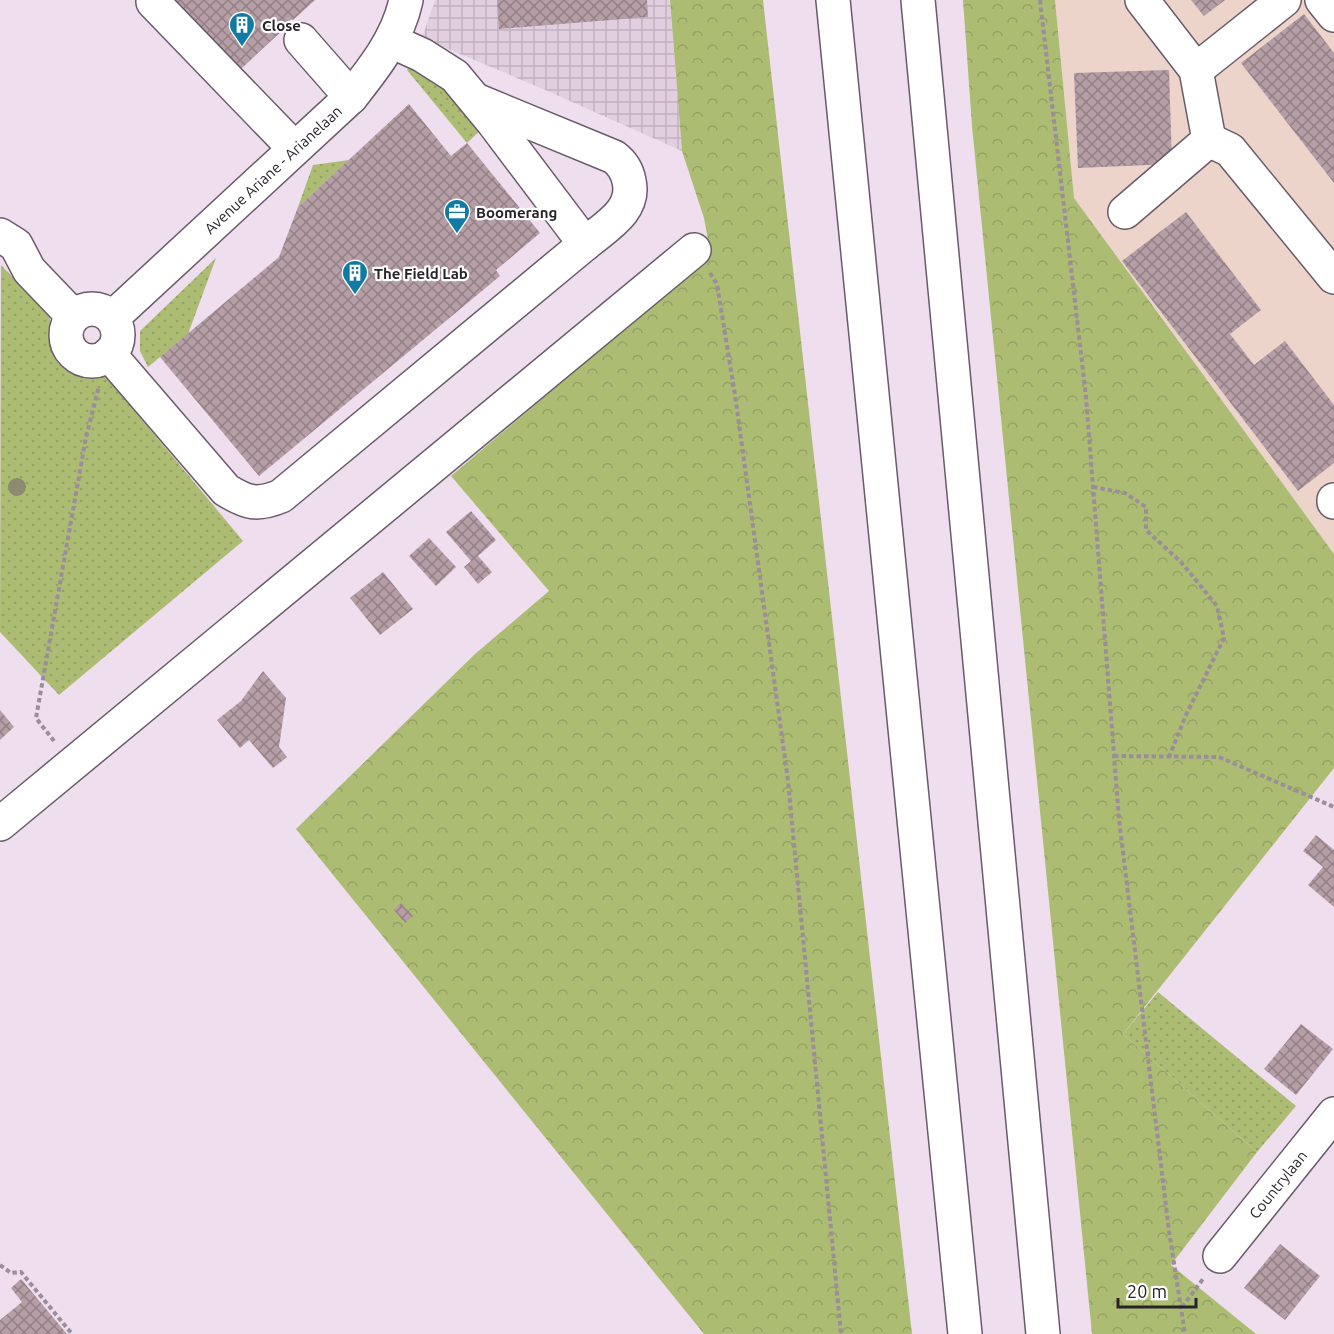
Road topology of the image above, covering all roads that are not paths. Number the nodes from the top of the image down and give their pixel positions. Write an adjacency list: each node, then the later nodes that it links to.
1 (406, 0): 10 (main road, Avenue Ariane - Arianelaan)
2 (833, 0): 29 (main road)
3 (918, 0): 30 (main road)
4 (1142, 0): 11 (main road)
5 (1284, 0): 11 (main road)
6 (1322, 0): 8 (main road)
7 (153, 2): 15 (main road)
8 (1334, 15)
9 (301, 40): 12 (main road)
10 (391, 41): 12 (main road, Avenue Ariane - Arianelaan); 13 (main road)
11 (1196, 70): 14 (main road)
12 (351, 97): 15 (main road, Avenue Ariane - Arianelaan)
13 (475, 99): 18 (main road); 18 (main road)
14 (1209, 140): 16 (main road); 22 (main road)
15 (294, 148): 24 (main road, Avenue Ariane - Arianelaan)
16 (1125, 212)
17 (0, 236): 21 (main road)
18 (585, 244): 25 (main road)
19 (694, 250): 26 (main road)
20 (0, 251): 21 (main road)
21 (29, 270): 23 (main road)
22 (1334, 277)
23 (74, 316): 24 (main road); 25 (main road)
24 (112, 318): 25 (main road)
25 (107, 356)
26 (0, 824)
27 (1334, 1114): 28 (main road, Countrylaan)
28 (1220, 1256)
29 (965, 1334)
30 (1043, 1334)

